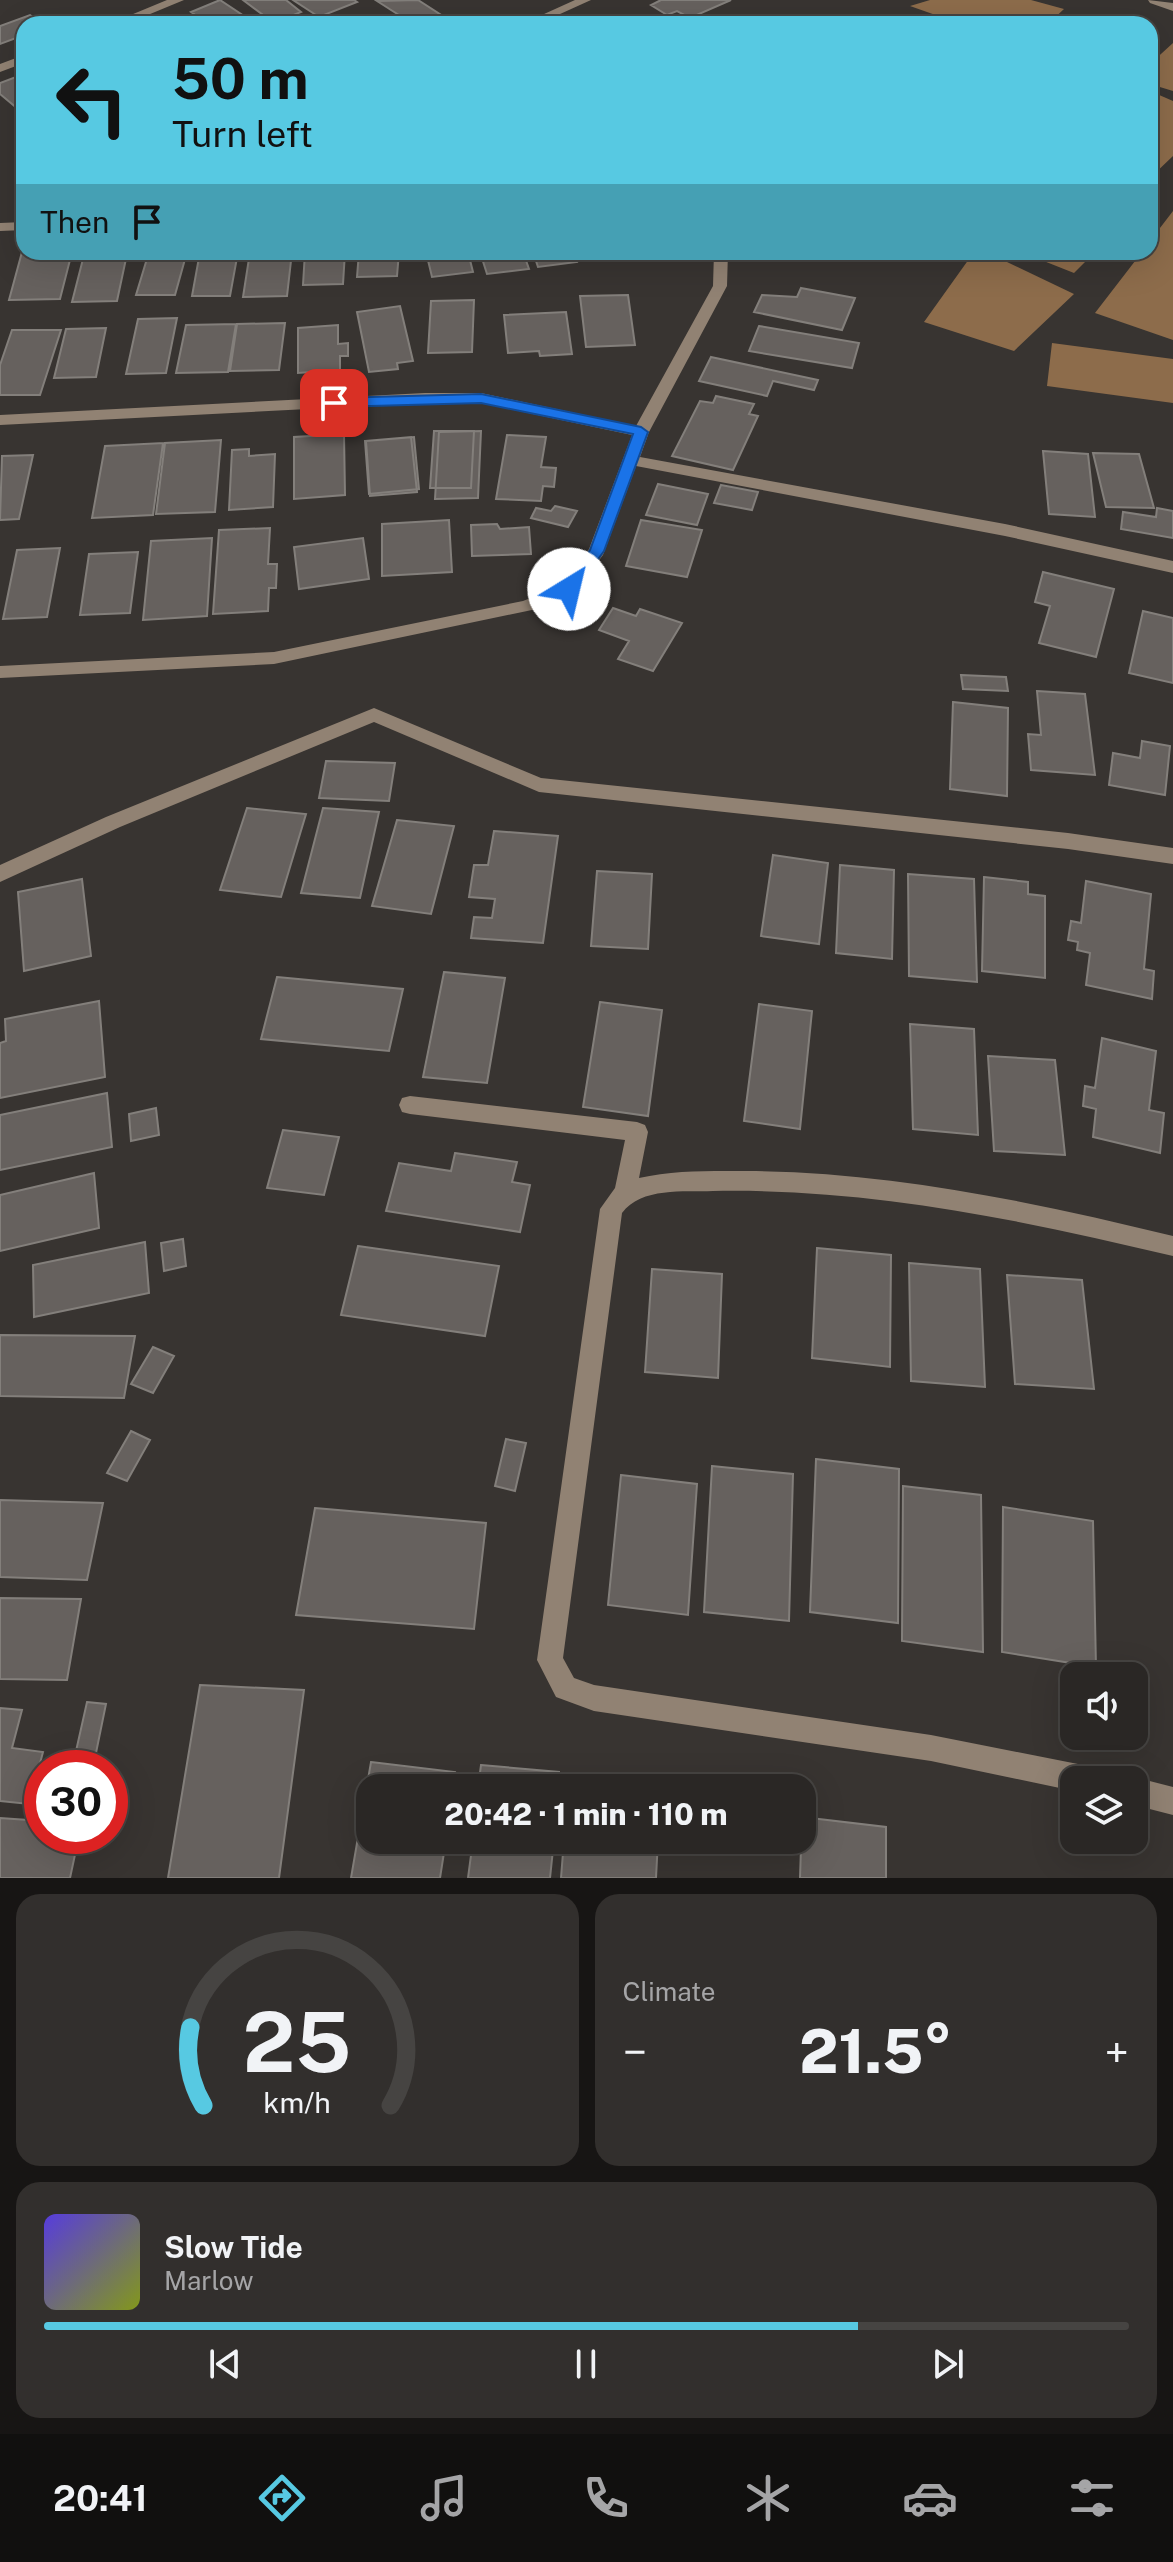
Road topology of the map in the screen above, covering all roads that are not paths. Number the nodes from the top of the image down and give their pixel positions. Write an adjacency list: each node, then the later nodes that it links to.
1 (178, 0): 5 (street)
2 (585, 0): 6 (street)
3 (1154, 0): 4 (street)
4 (1173, 7)
5 (136, 16)
6 (547, 16)
7 (723, 260): 9 (street)
8 (0, 420): 9 (street)
9 (641, 432): 10 (street)
10 (630, 460): 11 (street); 12 (street)
11 (1173, 567)
12 (0, 672)
13 (1173, 856): 14 (street)
14 (0, 874)
15 (410, 1105): 16 (street)
16 (625, 1192): 17 (street); 18 (street)
17 (1173, 1246)
18 (1060, 1774)
19 (1148, 1795): 20 (street)
20 (1173, 1801)

